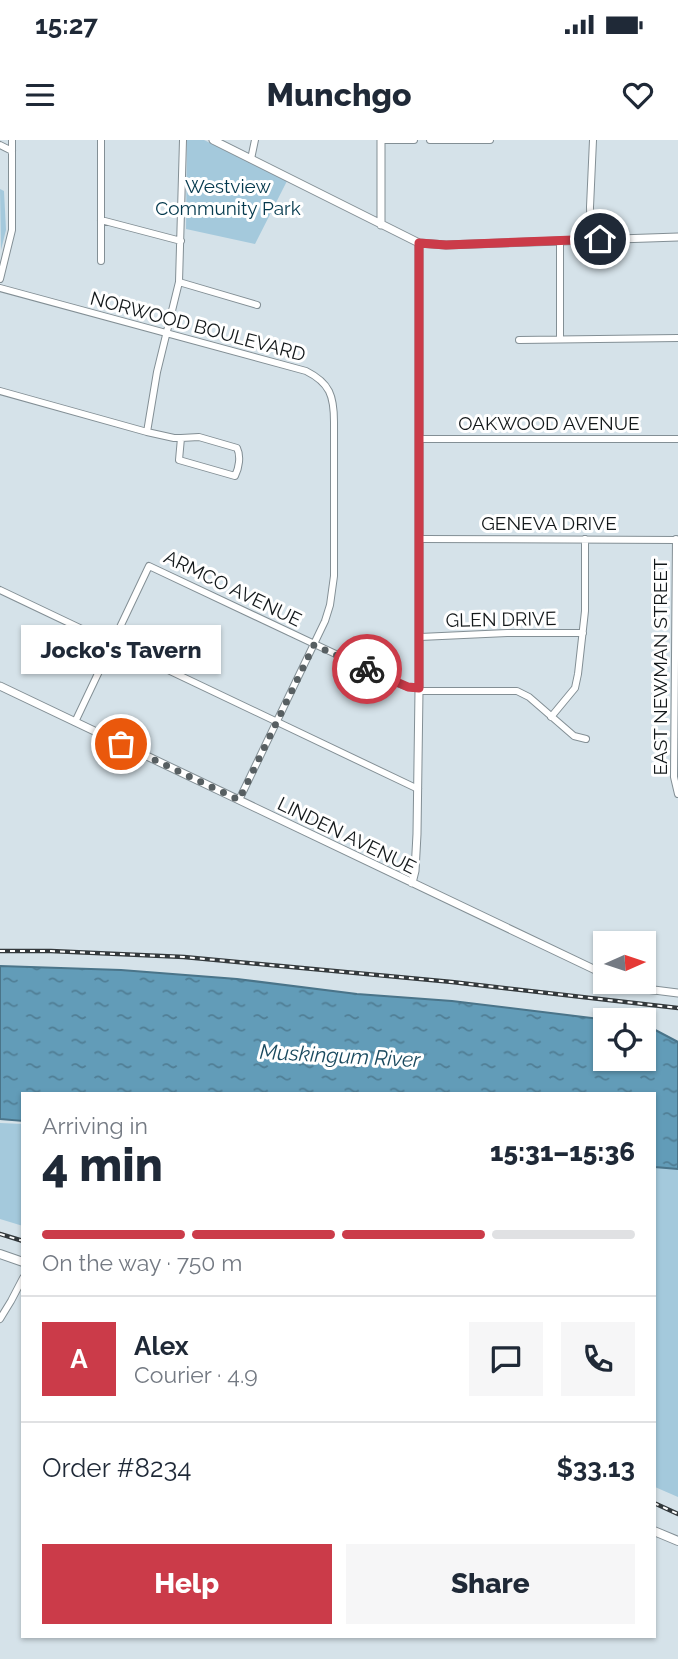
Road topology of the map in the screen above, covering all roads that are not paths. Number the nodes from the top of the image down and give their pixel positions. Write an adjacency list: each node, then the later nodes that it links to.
1 (12, 140): 13 (street)
2 (102, 140): 15 (street)
3 (183, 140): 20 (street)
4 (213, 140): 14 (street)
5 (255, 140): 14 (street)
6 (382, 140): 7 (street); 16 (street)
7 (414, 140)
8 (430, 140): 9 (street)
9 (468, 140): 10 (street)
10 (491, 140)
11 (593, 140): 18 (street)
12 (0, 145): 13 (street)
13 (12, 151): 23 (street)
14 (251, 159): 16 (street)
15 (101, 220): 20 (street); 22 (street)
16 (381, 225): 21 (street)
17 (678, 237): 18 (street)
18 (591, 240): 19 (street)
19 (559, 241): 21 (street); 29 (street)
20 (181, 242): 24 (street)
21 (419, 243): 34 (street)
22 (101, 261)
23 (0, 279)
24 (179, 282): 26 (street); 27 (street)
25 (0, 288): 27 (street, NORWOOD BOULEVARD)
26 (257, 305)
27 (166, 333): 32 (street); 43 (street, NORWOOD BOULEVARD)
28 (678, 338): 29 (street)
29 (561, 339): 30 (street)
30 (519, 340)
31 (0, 391): 32 (street)
32 (147, 432): 33 (street)
33 (180, 438): 33 (street)
34 (419, 439): 35 (street, OAKWOOD AVENUE); 36 (street)
35 (678, 439)
36 (420, 538): 37 (street, GENEVA DRIVE); 41 (street)
37 (585, 539): 38 (street, GENEVA DRIVE); 40 (street)
38 (677, 540): 51 (street, EAST NEWMAN STREET)
39 (0, 590): 42 (street)
40 (583, 633): 41 (street, GLEN DRIVE); 46 (street)
41 (420, 637): 45 (street)
42 (112, 643): 43 (street, ARMCO AVENUE); 47 (street); 48 (street)
43 (314, 645): 45 (street, ARMCO AVENUE); 48 (street, NORWOOD BOULEVARD)
44 (0, 686): 47 (street, LINDEN AVENUE)
45 (419, 690): 46 (street, ARMCO AVENUE); 50 (street)
46 (551, 717): 49 (street, ARMCO AVENUE)
47 (75, 722): 52 (street, LINDEN AVENUE)
48 (277, 722): 50 (street); 52 (street, NORWOOD BOULEVARD)
49 (586, 739)
50 (418, 789): 53 (street)
51 (678, 794)
52 (239, 800): 53 (street, LINDEN AVENUE)
53 (412, 883): 54 (street, LINDEN AVENUE)
54 (593, 969)
55 (656, 990): 56 (street)
56 (678, 993)
57 (0, 1254): 58 (main road)
58 (21, 1261)
59 (21, 1282): 60 (street)
60 (0, 1319)
61 (656, 1532): 62 (main road)
62 (678, 1541)

